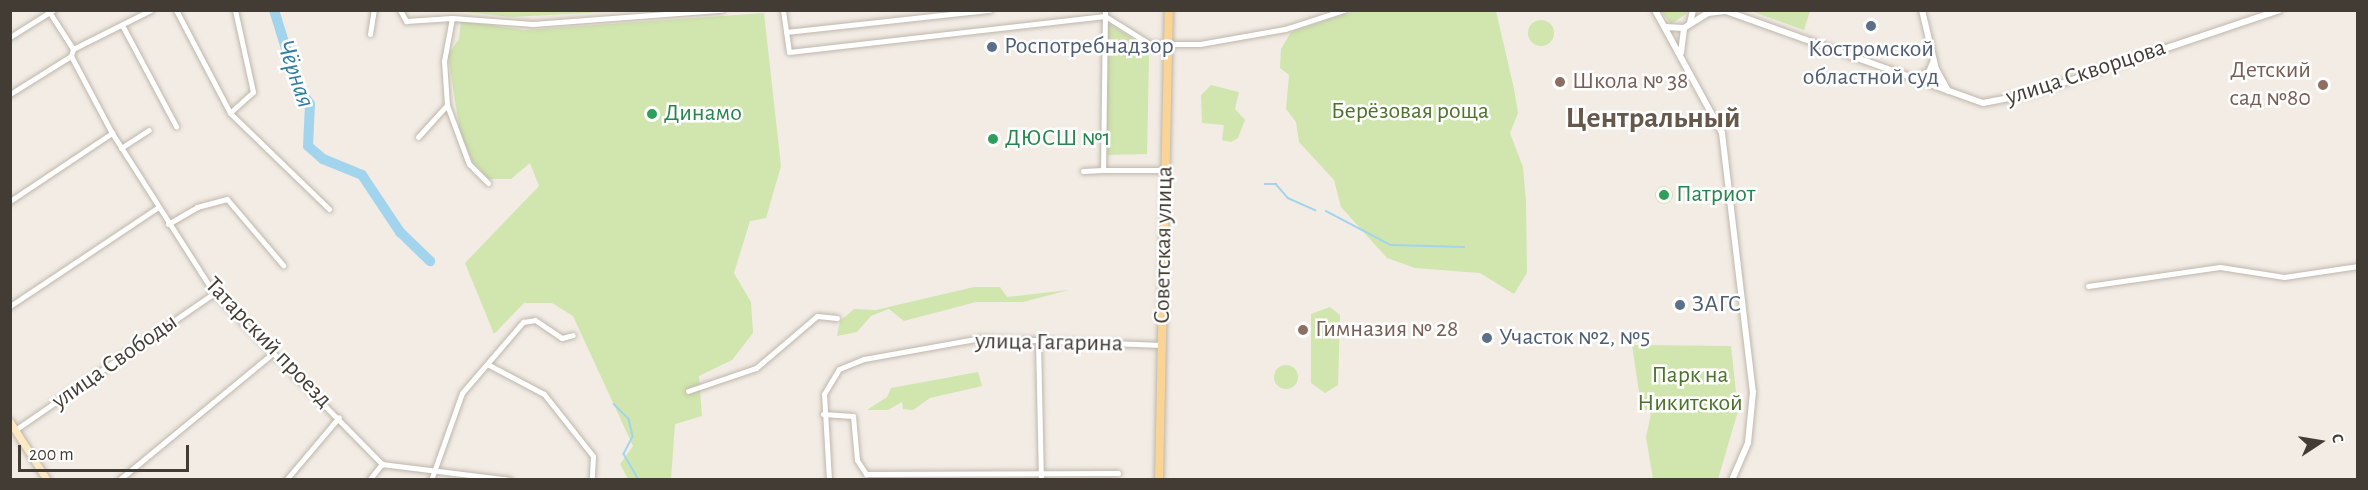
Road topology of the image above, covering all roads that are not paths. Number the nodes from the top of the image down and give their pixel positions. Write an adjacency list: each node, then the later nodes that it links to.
1 (151, 10): 19 (street)
2 (176, 10): 36 (street)
3 (235, 10): 36 (street)
4 (374, 10): 23 (street)
5 (400, 10): 18 (street)
6 (721, 10): 18 (street)
7 (783, 10): 22 (street)
8 (990, 10): 22 (street)
9 (1169, 10): 25 (main road, Советская улица)
10 (1344, 10): 25 (street)
11 (1693, 10): 20 (street)
12 (1922, 10): 28 (street)
13 (2279, 10): 34 (street, улица Скворцова)
14 (50, 11): 24 (street); 26 (street, Татарский проезд)
15 (1724, 11): 20 (street); 31 (street, улица Скворцова)
16 (1657, 12): 21 (street)
17 (1106, 14): 22 (street); 25 (street); 42 (street)
18 (452, 18): 35 (street)
19 (122, 25): 26 (street); 37 (street)
20 (1687, 26): 21 (street); 27 (street)
21 (1664, 27): 27 (street)
22 (786, 32)
23 (370, 34)
24 (10, 37)
25 (1166, 44): 43 (main road, Советская улица)
26 (72, 53): 33 (street); 39 (street, Татарский проезд)
27 (1681, 54): 80 (street)
28 (1934, 58): 29 (street); 30 (street)
29 (1928, 73): 30 (street); 31 (street); 32 (street)
30 (1939, 77): 32 (street); 34 (street)
31 (1913, 79): 32 (street, улица Скворцова)
32 (1929, 86): 34 (street, улица Скворцова)
33 (10, 94)
34 (1951, 94)
35 (447, 105): 40 (street); 45 (street)
36 (230, 113): 48 (street)
37 (176, 126)
38 (149, 130): 41 (street)
39 (112, 133): 41 (street, Татарский проезд); 46 (street)
40 (417, 137)
41 (121, 148): 47 (street, Татарский проезд)
42 (1103, 170): 43 (street); 44 (street)
43 (1164, 170): 58 (main road, Советская улица)
44 (1083, 171)
45 (488, 183)
46 (10, 201)
47 (157, 208): 49 (street, Татарский проезд); 54 (street)
48 (329, 209)
49 (168, 224): 50 (street); 53 (street, Татарский проезд)
50 (283, 265)
51 (2358, 266): 52 (street)
52 (2088, 286)
53 (214, 293): 59 (street, Татарский проезд); 65 (street, улица Свободы)
54 (10, 306)
55 (837, 318): 61 (street)
56 (573, 335): 60 (street)
57 (1038, 340): 58 (street, улица Гагарина); 62 (street, улица Гагарина); 68 (street)
58 (1162, 345): 79 (main road, Советская улица)
59 (273, 353): 63 (street, Татарский проезд); 72 (street)
60 (489, 365): 67 (street); 70 (street)
61 (688, 391)
62 (823, 414): 68 (street); 77 (street, улица Гагарина)
63 (339, 417): 66 (street, Татарский проезд); 73 (street)
64 (10, 422): 65 (main road)
65 (15, 430): 71 (main road)
66 (382, 464): 67 (street); 74 (street)
67 (433, 470): 75 (street); 76 (street)
68 (1041, 470): 69 (street); 78 (street)
69 (1118, 473)
70 (594, 478)
71 (44, 479)
72 (119, 480)
73 (286, 480)
74 (369, 480)
75 (431, 480)
76 (510, 480)
77 (830, 480)
78 (1041, 480)
79 (1159, 480)
80 (1732, 480)

